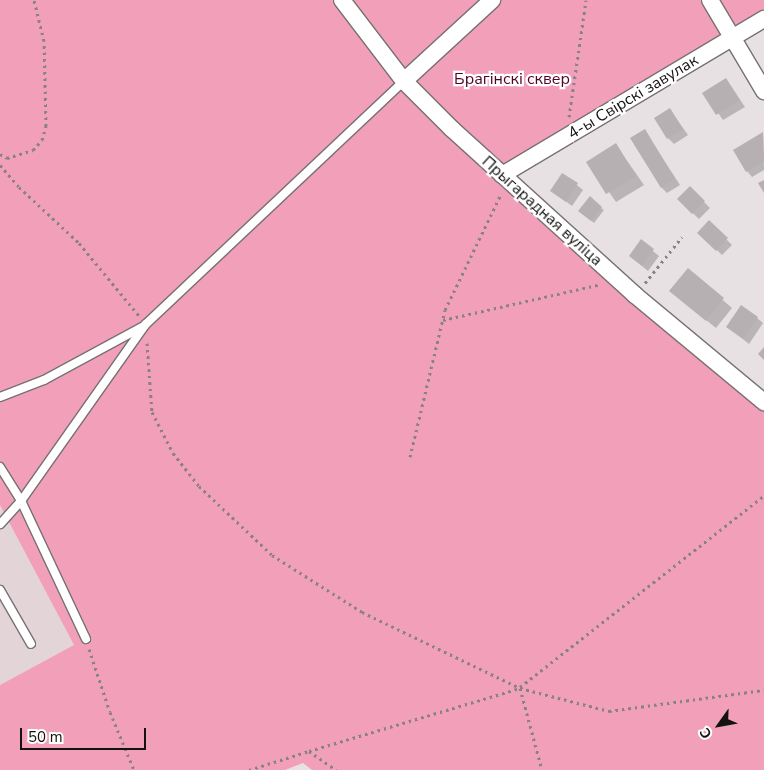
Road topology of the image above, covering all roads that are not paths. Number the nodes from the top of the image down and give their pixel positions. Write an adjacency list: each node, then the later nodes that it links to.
1 (342, 0): 6 (street, Прыгарадная вуліца)
2 (492, 0): 6 (street)
3 (710, 0): 5 (street)
4 (764, 19): 5 (street, 4-ы Свірскі завулак)
5 (732, 38): 7 (street); 8 (street, 4-ы Свірскі завулак)
6 (404, 81): 8 (street, Прыгарадная вуліца); 9 (lane)
7 (764, 91)
8 (505, 178): 11 (street, Прыгарадная вуліца)
9 (146, 324): 10 (lane); 13 (lane)
10 (0, 397)
11 (764, 402)
12 (0, 467): 13 (lane)
13 (21, 501): 14 (lane); 16 (lane)
14 (0, 524)
15 (0, 590): 17 (lane)
16 (86, 639)
17 (31, 644)

